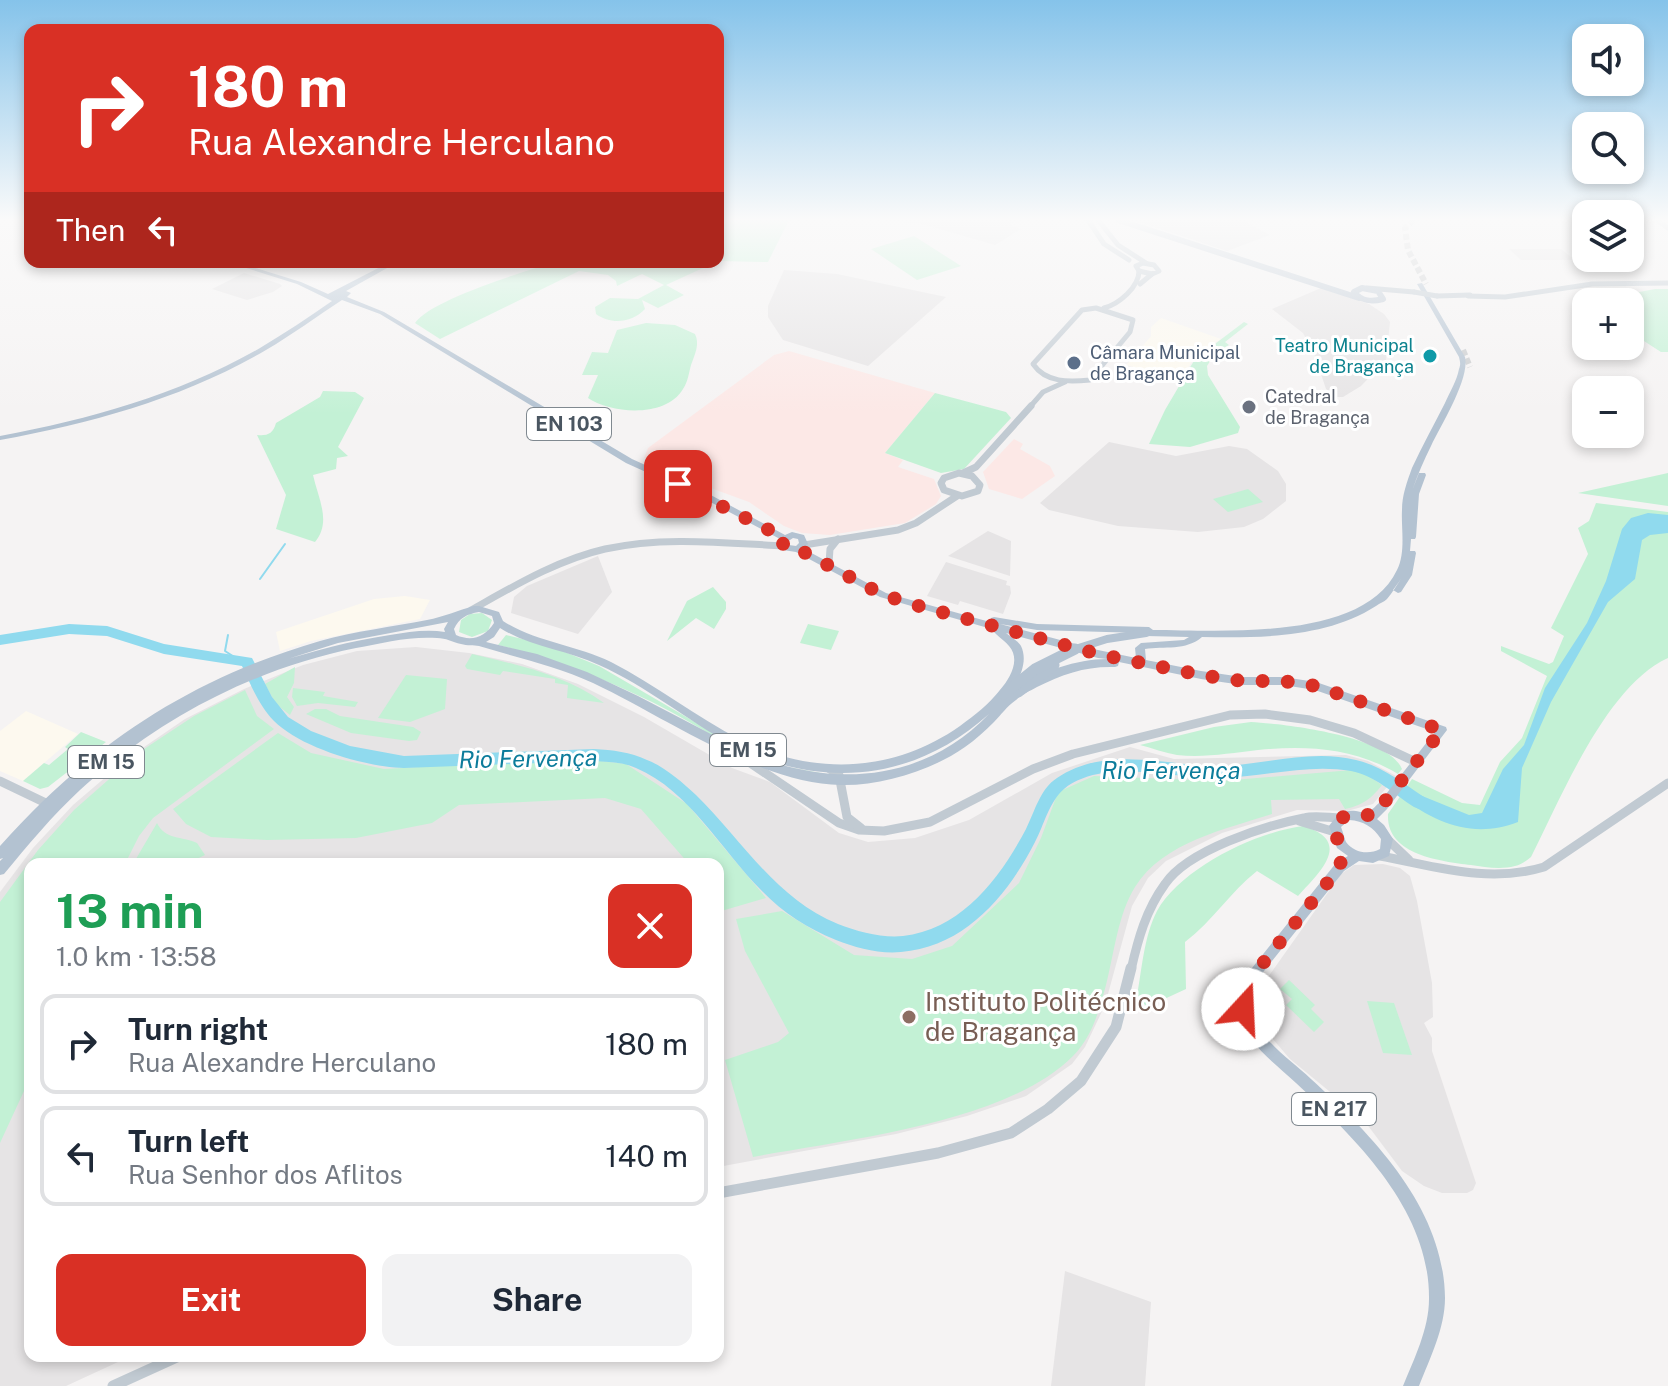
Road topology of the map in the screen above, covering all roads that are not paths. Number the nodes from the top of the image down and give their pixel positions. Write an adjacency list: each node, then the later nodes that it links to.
1 (305, 285): 12 (main road, EN 103)
2 (357, 285): 12 (main road)
3 (359, 285): 12 (main road)
4 (1133, 285): 15 (street)
5 (1141, 285): 16 (street)
6 (1318, 285): 14 (main road)
7 (1323, 285): 11 (main road)
8 (1577, 285): 9 (street, bridge)
9 (1420, 287): 10 (street); 13 (street); 17 (main road); 42 (main road, EM 15)
10 (1366, 288): 11 (main road); 13 (main road)
11 (1357, 289): 14 (main road)
12 (340, 295): 22 (main road); 26 (main road, EN 103)
13 (1383, 295): 14 (main road)
14 (1359, 298)
15 (1096, 308): 16 (street); 19 (street)
16 (1127, 317): 20 (street)
17 (1463, 350)
18 (1470, 367): 45 (main road, EM 15)
19 (1043, 375): 20 (street); 21 (street)
20 (1065, 382): 21 (street)
21 (1043, 392): 23 (street)
22 (0, 437)
23 (976, 467): 24 (street); 25 (street)
24 (963, 473): 25 (street); 27 (street)
25 (976, 478): 28 (street)
26 (682, 484): 30 (main road, EN 103); 32 (main road, EN 103)
27 (944, 490): 28 (street); 29 (street)
28 (957, 496): 29 (street)
29 (943, 502): 31 (street)
30 (763, 526): 32 (main road, EN 103); 33 (street)
31 (838, 539): 34 (street); 35 (street)
32 (785, 541): 33 (street); 34 (main road, EN 103)
33 (744, 545): 36 (street)
34 (802, 545): 35 (main road, EN 103); 41 (main road, EN 103)
35 (829, 563): 38 (main road, EN 103)
36 (503, 595): 37 (street); 40 (street)
37 (471, 610): 39 (main road, EM 15); 40 (main road, EM 15)
38 (949, 612): 42 (main road); 48 (main road, EN 103)
39 (458, 616): 44 (main road); 47 (main road, EM 15)
40 (497, 619): 46 (main road); 53 (main road, EM 15)
41 (968, 619): 48 (main road, EN 103); 50 (main road)
42 (1183, 633): 43 (main road, EM 15)
43 (1147, 636): 45 (main road, EM 15); 49 (main road, EM 15, bridge); 50 (main road, EM 15, bridge)
44 (452, 637): 46 (main road, EM 15); 47 (main road, EM 15)
45 (1197, 637): 48 (main road)
46 (477, 641): 51 (main road, EM 15)
47 (279, 661): 57 (main road, EM 15)
48 (1141, 662): 49 (main road); 52 (main road, EN 103)
49 (1018, 692): 56 (main road, EM 15)
50 (1004, 694): 53 (main road, EM 15)
51 (737, 754): 56 (main road, EM 15); 62 (street)
52 (1416, 762): 58 (main road, EN 103); 62 (street)
53 (830, 769): 56 (street)
54 (0, 781): 57 (street)
55 (1668, 783): 69 (street)
56 (840, 785): 62 (street)
57 (50, 805): 66 (main road, EM 15); 71 (main road, EM 15)
58 (1383, 806): 59 (main road, EN 103); 64 (main road)
59 (1363, 817): 60 (main road, EN 103); 64 (main road)
60 (1341, 818): 61 (street); 63 (main road)
61 (1294, 821): 63 (street); 72 (street)
62 (865, 830)
63 (1335, 832): 65 (main road)
64 (1385, 836): 68 (main road); 69 (street)
65 (1341, 844): 67 (main road); 70 (main road)
66 (0, 854)
67 (1358, 856): 68 (main road); 70 (main road, EN 217)
68 (1380, 856): 69 (street)
69 (1410, 861)
70 (1340, 867): 75 (main road, EN 217)
71 (0, 870)
72 (724, 1192)
73 (166, 1362): 74 (street)
74 (113, 1386)
75 (1411, 1386)

